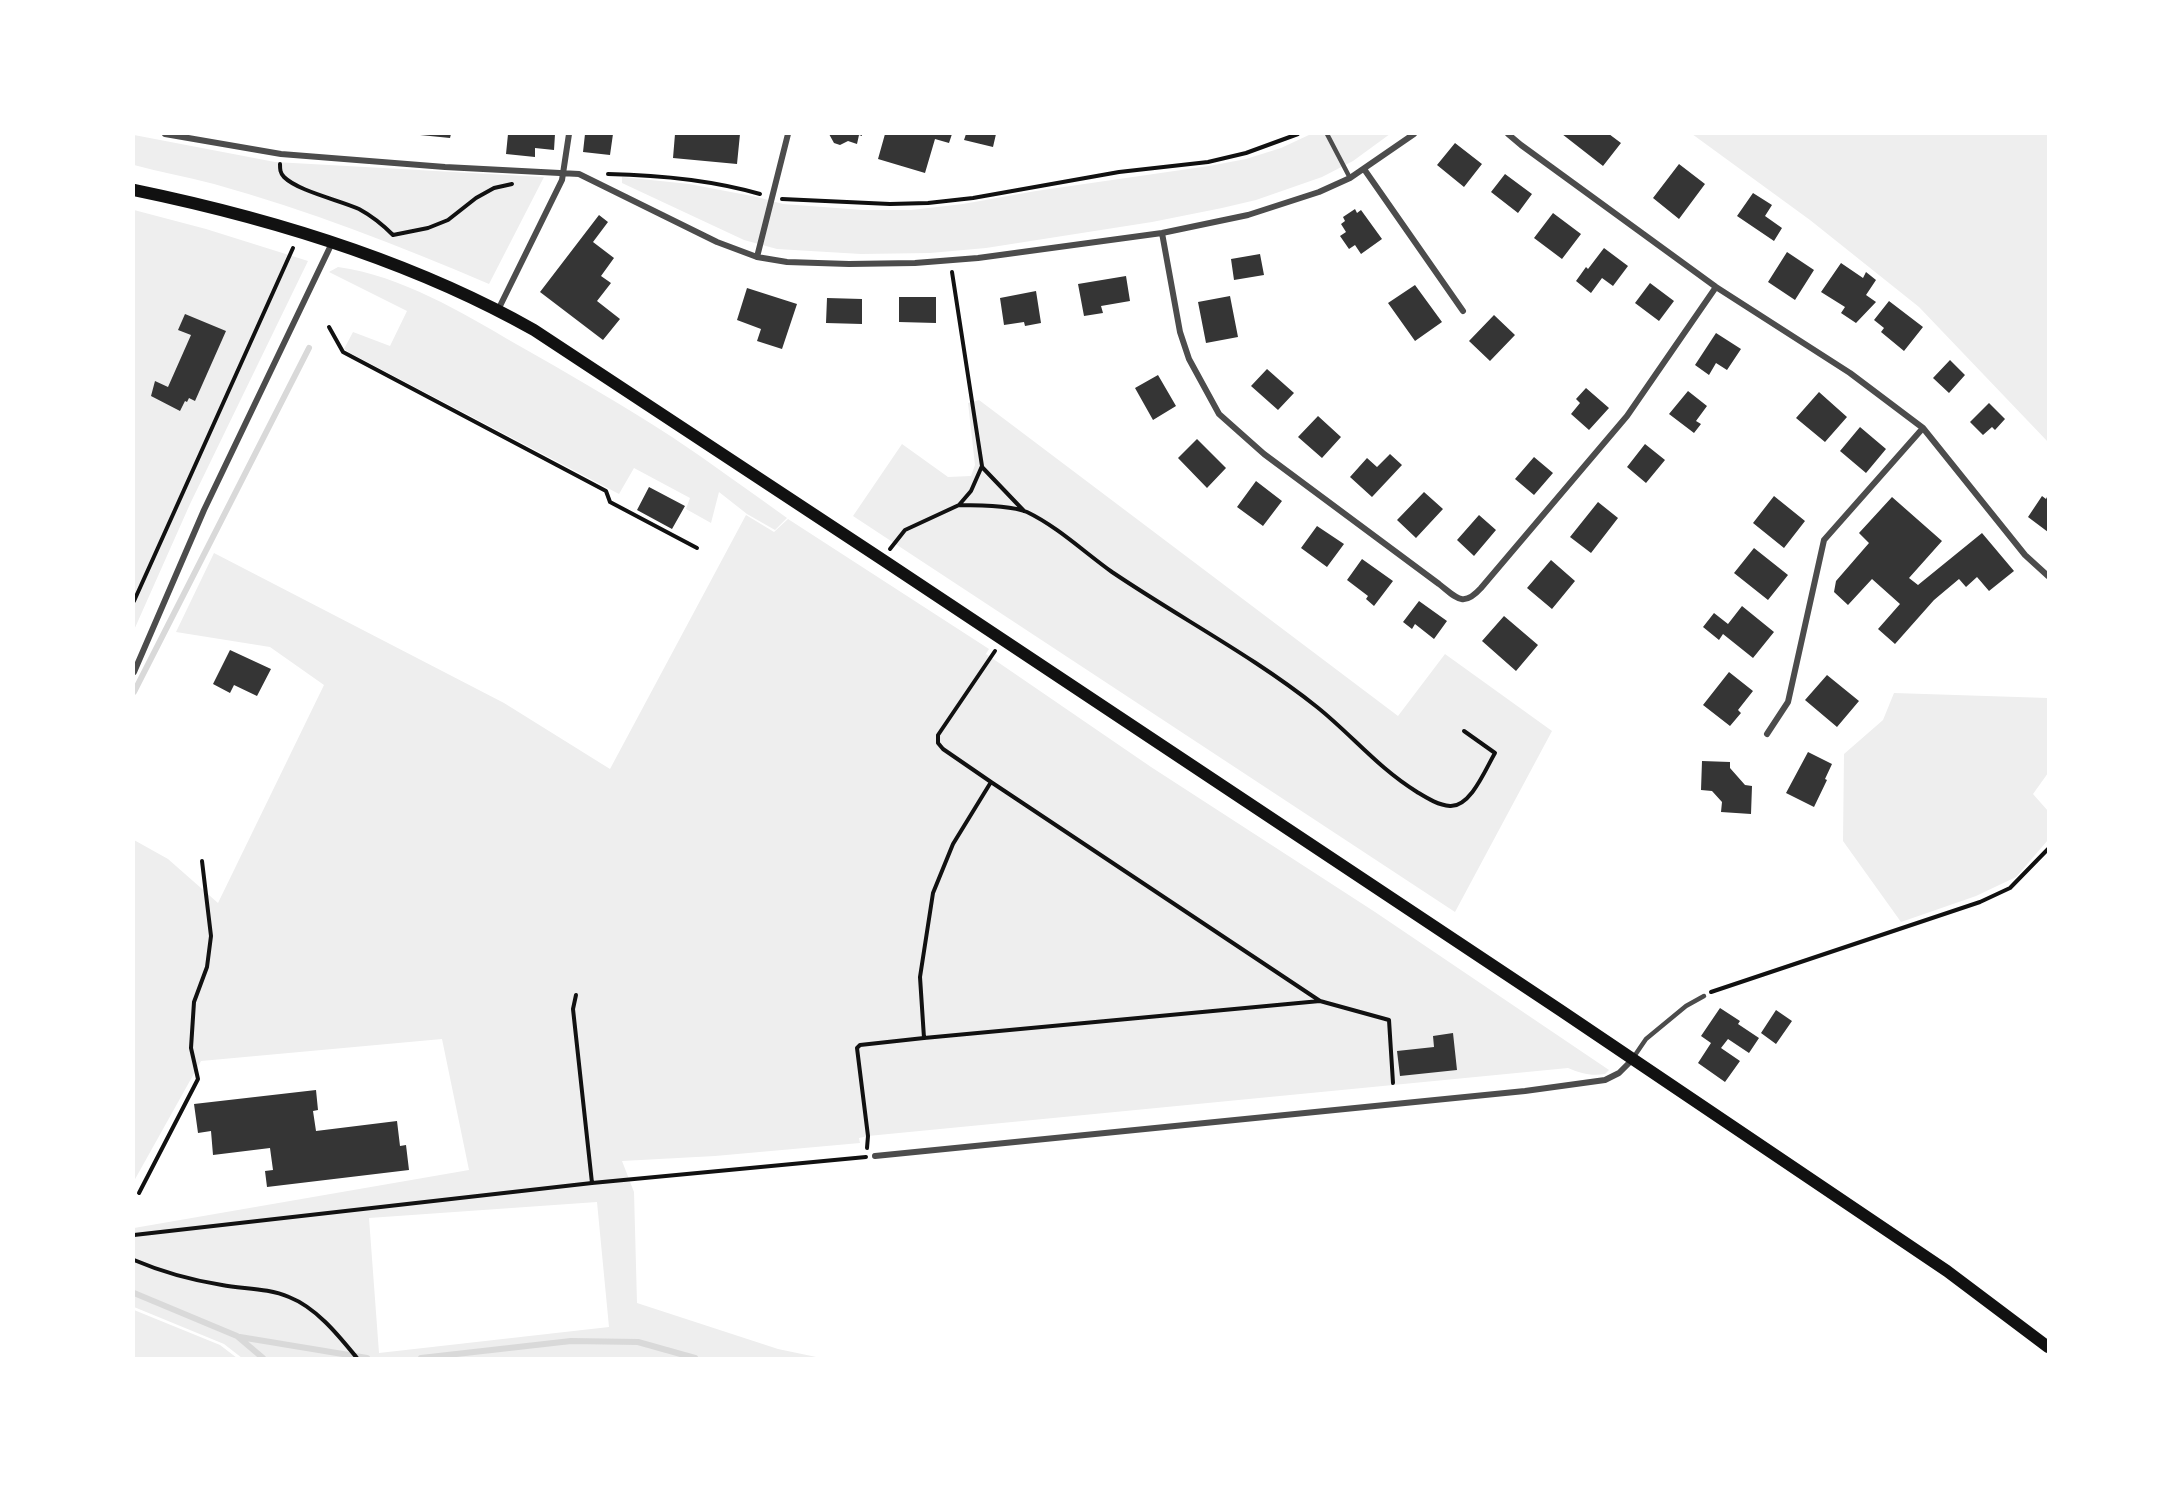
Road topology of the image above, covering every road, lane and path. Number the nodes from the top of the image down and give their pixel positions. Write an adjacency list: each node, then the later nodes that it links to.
1 (165, 134): 8 (street)
2 (568, 134): 10 (street)
3 (788, 134): 15 (street)
4 (1299, 134): 15 (path)
5 (1327, 134): 12 (lane)
6 (1414, 134): 9 (street)
7 (1508, 134): 23 (street)
8 (281, 154): 10 (street); 17 (path)
9 (1364, 169): 12 (street); 25 (street)
10 (565, 173): 11 (street); 24 (street)
11 (579, 174): 15 (path); 21 (street)
12 (1350, 178): 16 (street)
13 (514, 184): 17 (path)
14 (134, 190): 19 (main road)
15 (771, 196): 21 (street)
16 (1162, 233): 22 (street); 23 (street)
17 (393, 236): 18 (path)
18 (390, 242)
19 (332, 243): 24 (main road); 36 (street)
20 (293, 248): 34 (path)
21 (758, 257): 22 (street)
22 (951, 261): 28 (path)
23 (1716, 287): 27 (street)
24 (498, 310): 32 (main road)
25 (1463, 311)
26 (329, 327): 31 (path)
27 (1923, 428): 33 (street); 38 (street)
28 (982, 466): 29 (path); 30 (path)
29 (959, 504): 30 (path); 32 (path)
30 (1024, 511): 37 (path)
31 (697, 548)
32 (883, 560): 35 (main road)
33 (2049, 576)
34 (134, 601)
35 (1003, 639): 39 (path); 46 (main road)
36 (134, 672)
37 (1464, 731)
38 (1767, 734)
39 (991, 782): 44 (path); 45 (path)
40 (2049, 849): 43 (path)
41 (202, 861): 51 (path)
42 (576, 995): 50 (path)
43 (1704, 996): 46 (lane)
44 (1320, 1001): 45 (path); 47 (path)
45 (924, 1038): 49 (path)
46 (1632, 1060): 48 (street); 54 (main road)
47 (1394, 1083)
48 (875, 1156): 49 (path)
49 (866, 1157): 50 (path)
50 (592, 1183): 52 (path)
51 (139, 1193)
52 (134, 1235)
53 (134, 1260): 55 (path)
54 (2049, 1347)
55 (357, 1359)

